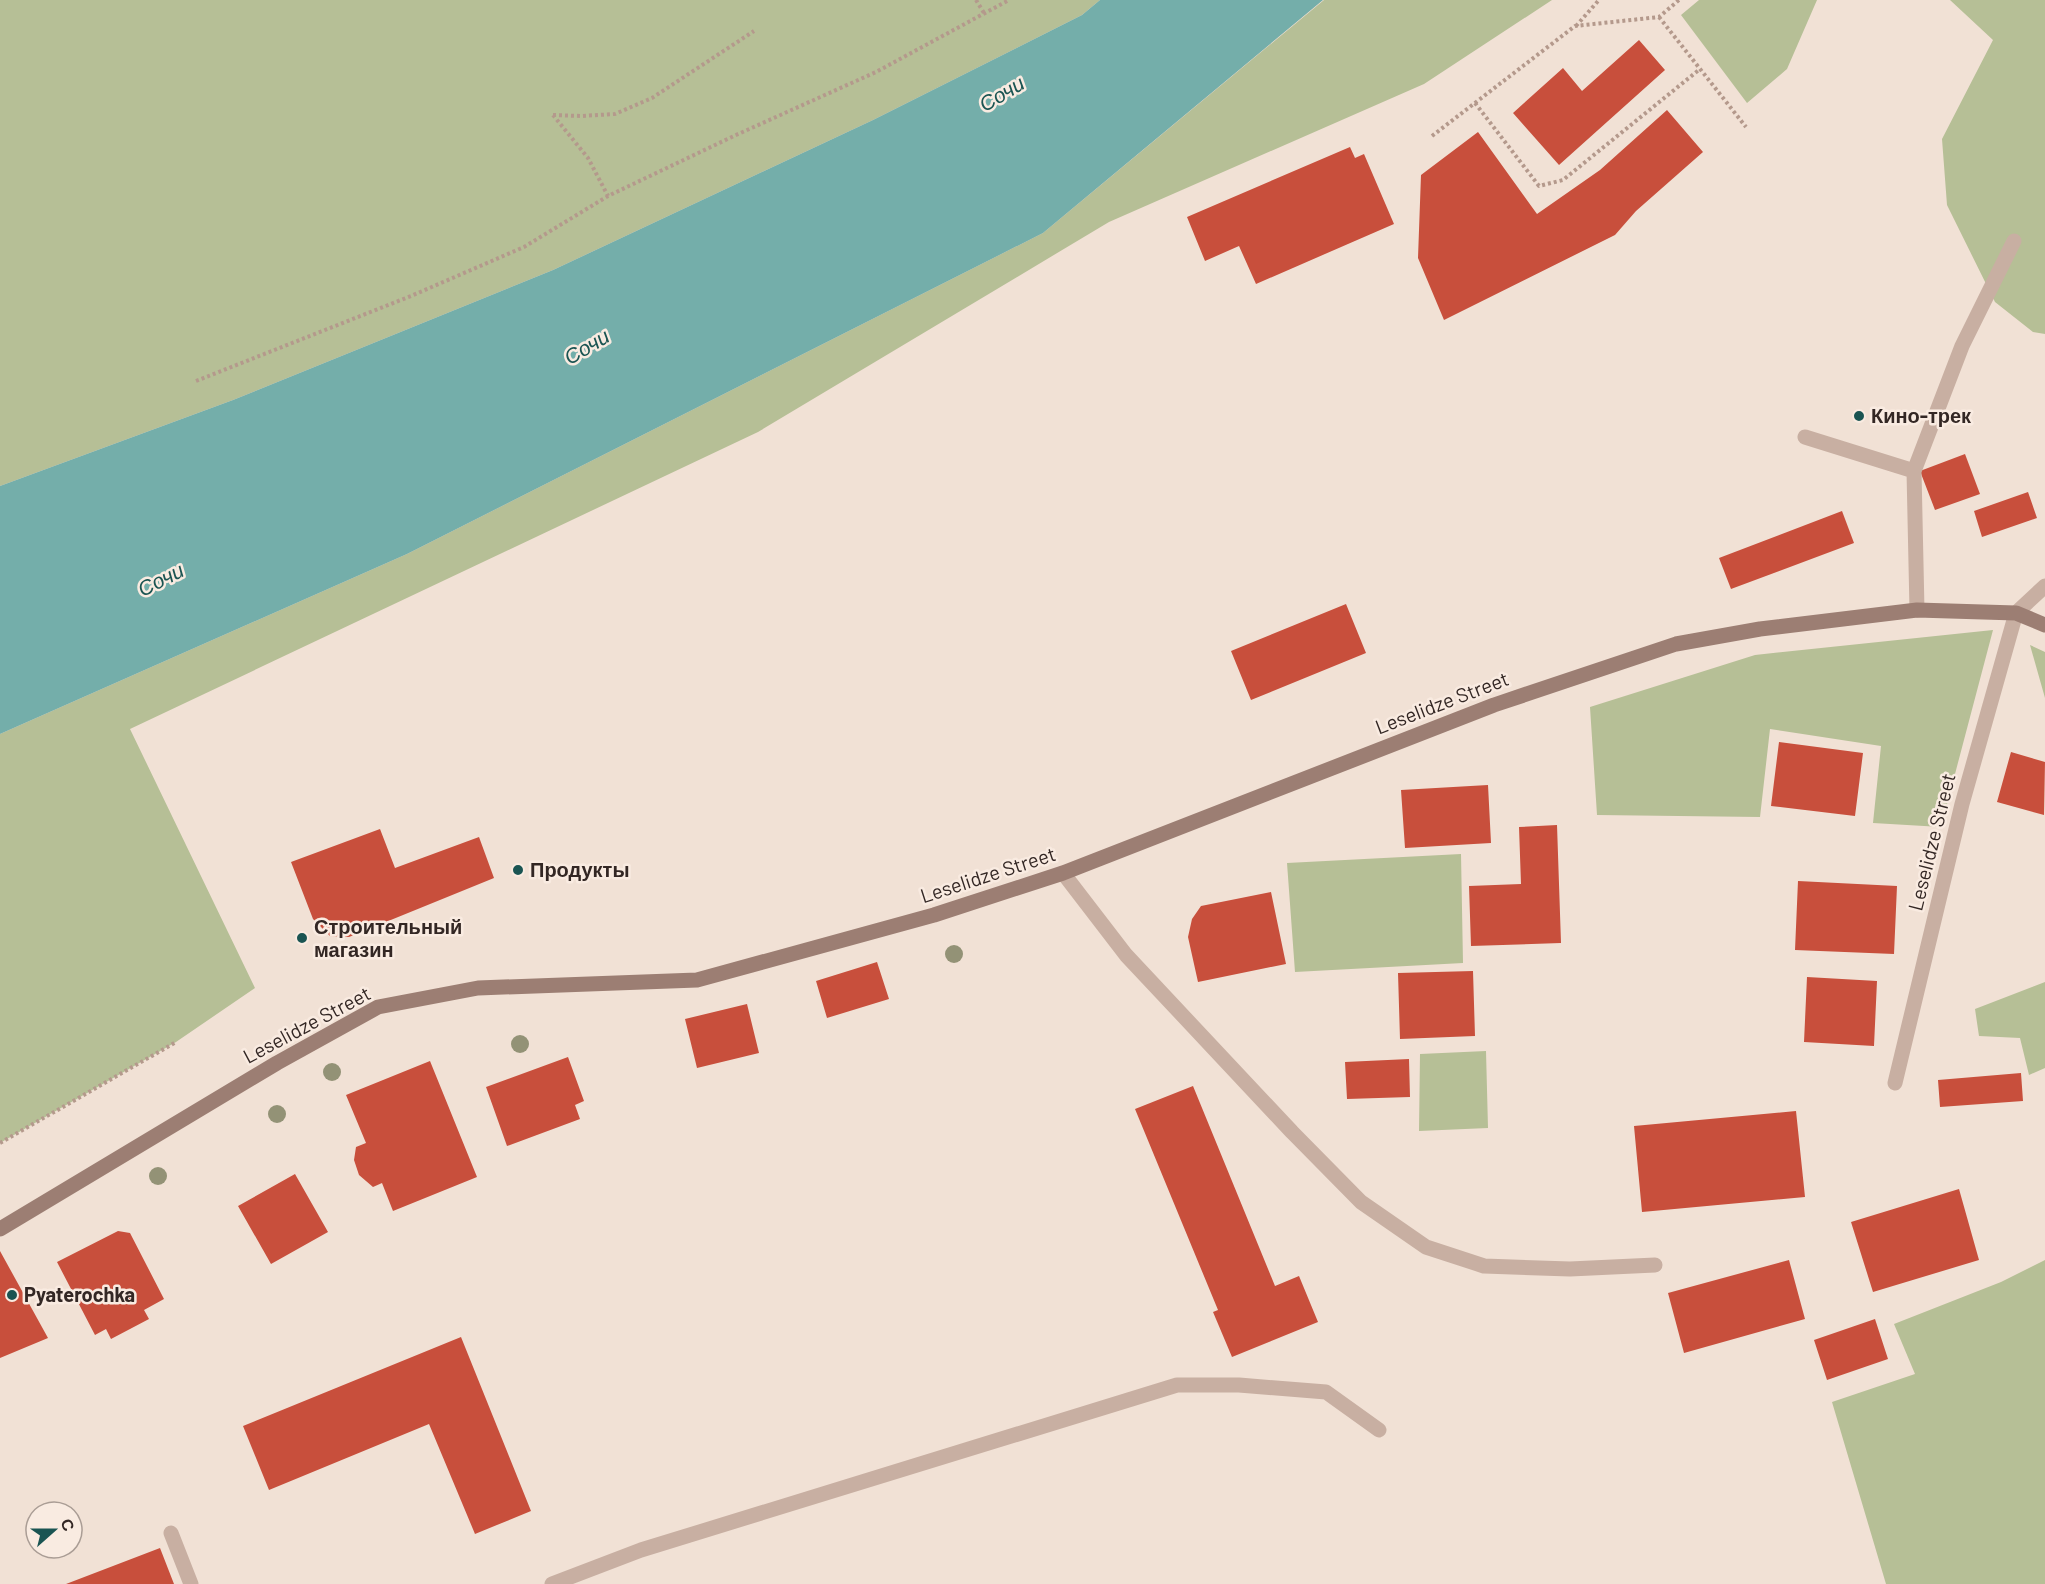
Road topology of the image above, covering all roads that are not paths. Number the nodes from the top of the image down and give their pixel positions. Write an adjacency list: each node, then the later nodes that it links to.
1 (2014, 241): 3 (street)
2 (1805, 437): 3 (street)
3 (1914, 471): 5 (street)
4 (2045, 586): 6 (street)
5 (1917, 610): 6 (street, Leselidze Street); 8 (street, Leselidze Street)
6 (2016, 613): 7 (street, Leselidze Street); 9 (street, Leselidze Street)
7 (2045, 625)
8 (1063, 873): 10 (street, Leselidze Street); 11 (street)
9 (1895, 1083)
10 (0, 1229)
11 (1655, 1265)
12 (1379, 1430): 15 (street)
13 (171, 1533): 14 (street)
14 (191, 1584)
15 (552, 1584)

